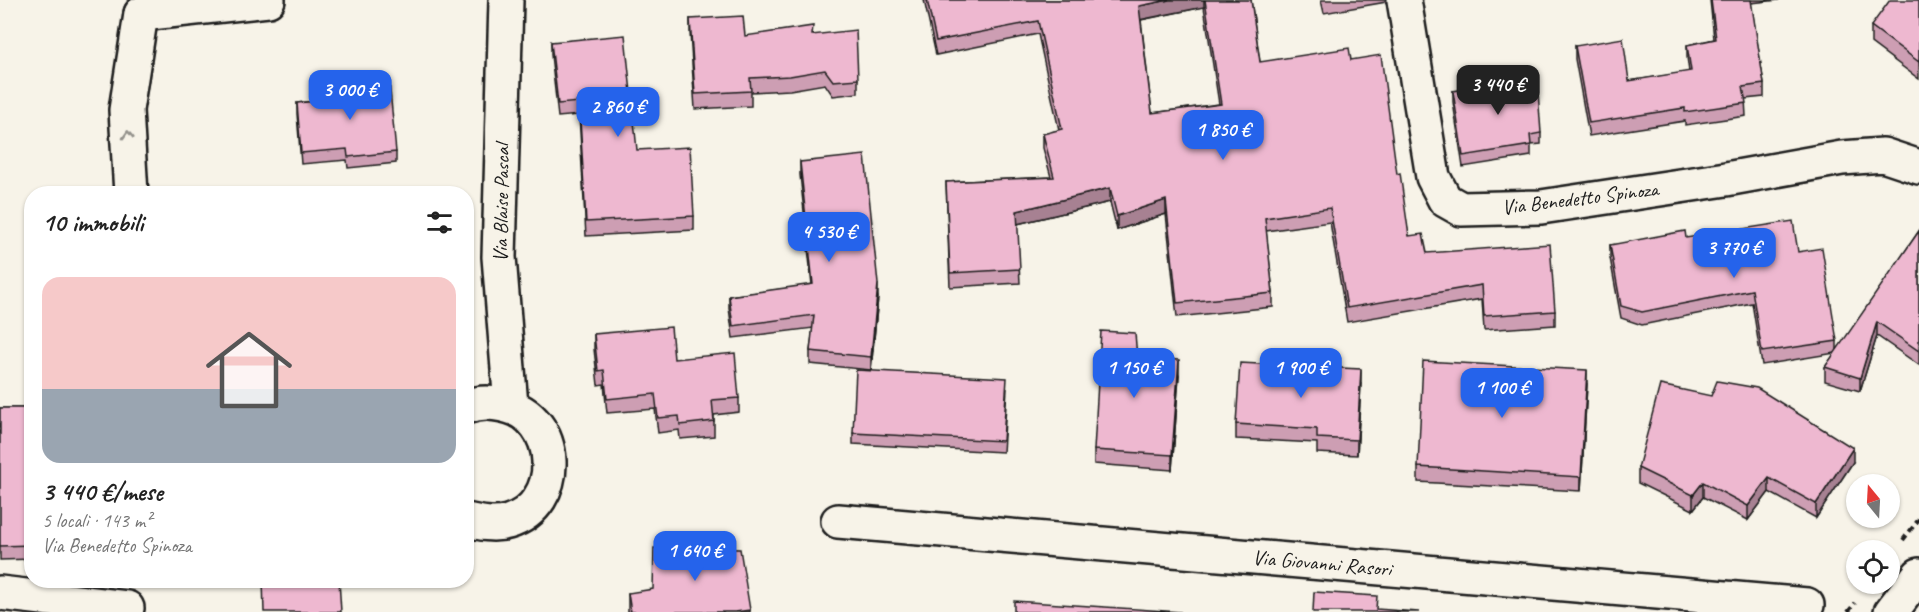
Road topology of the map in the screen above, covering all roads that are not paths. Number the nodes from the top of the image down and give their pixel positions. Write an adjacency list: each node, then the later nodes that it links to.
1 (268, 0): 4 (street)
2 (506, 0): 8 (street, Via Blaise Pascal)
3 (1404, 0): 5 (street, Via Benedetto Spinoza)
4 (133, 7): 6 (street, one-way to 4)
5 (1919, 167)
6 (131, 186)
7 (474, 404): 8 (street)
8 (511, 406): 10 (street)
9 (838, 521): 14 (street, Via Giovanni Rasori)
10 (474, 522)
11 (1919, 575): 15 (street)
12 (0, 593): 13 (street)
13 (127, 600)
14 (1807, 605)
15 (1891, 612)

